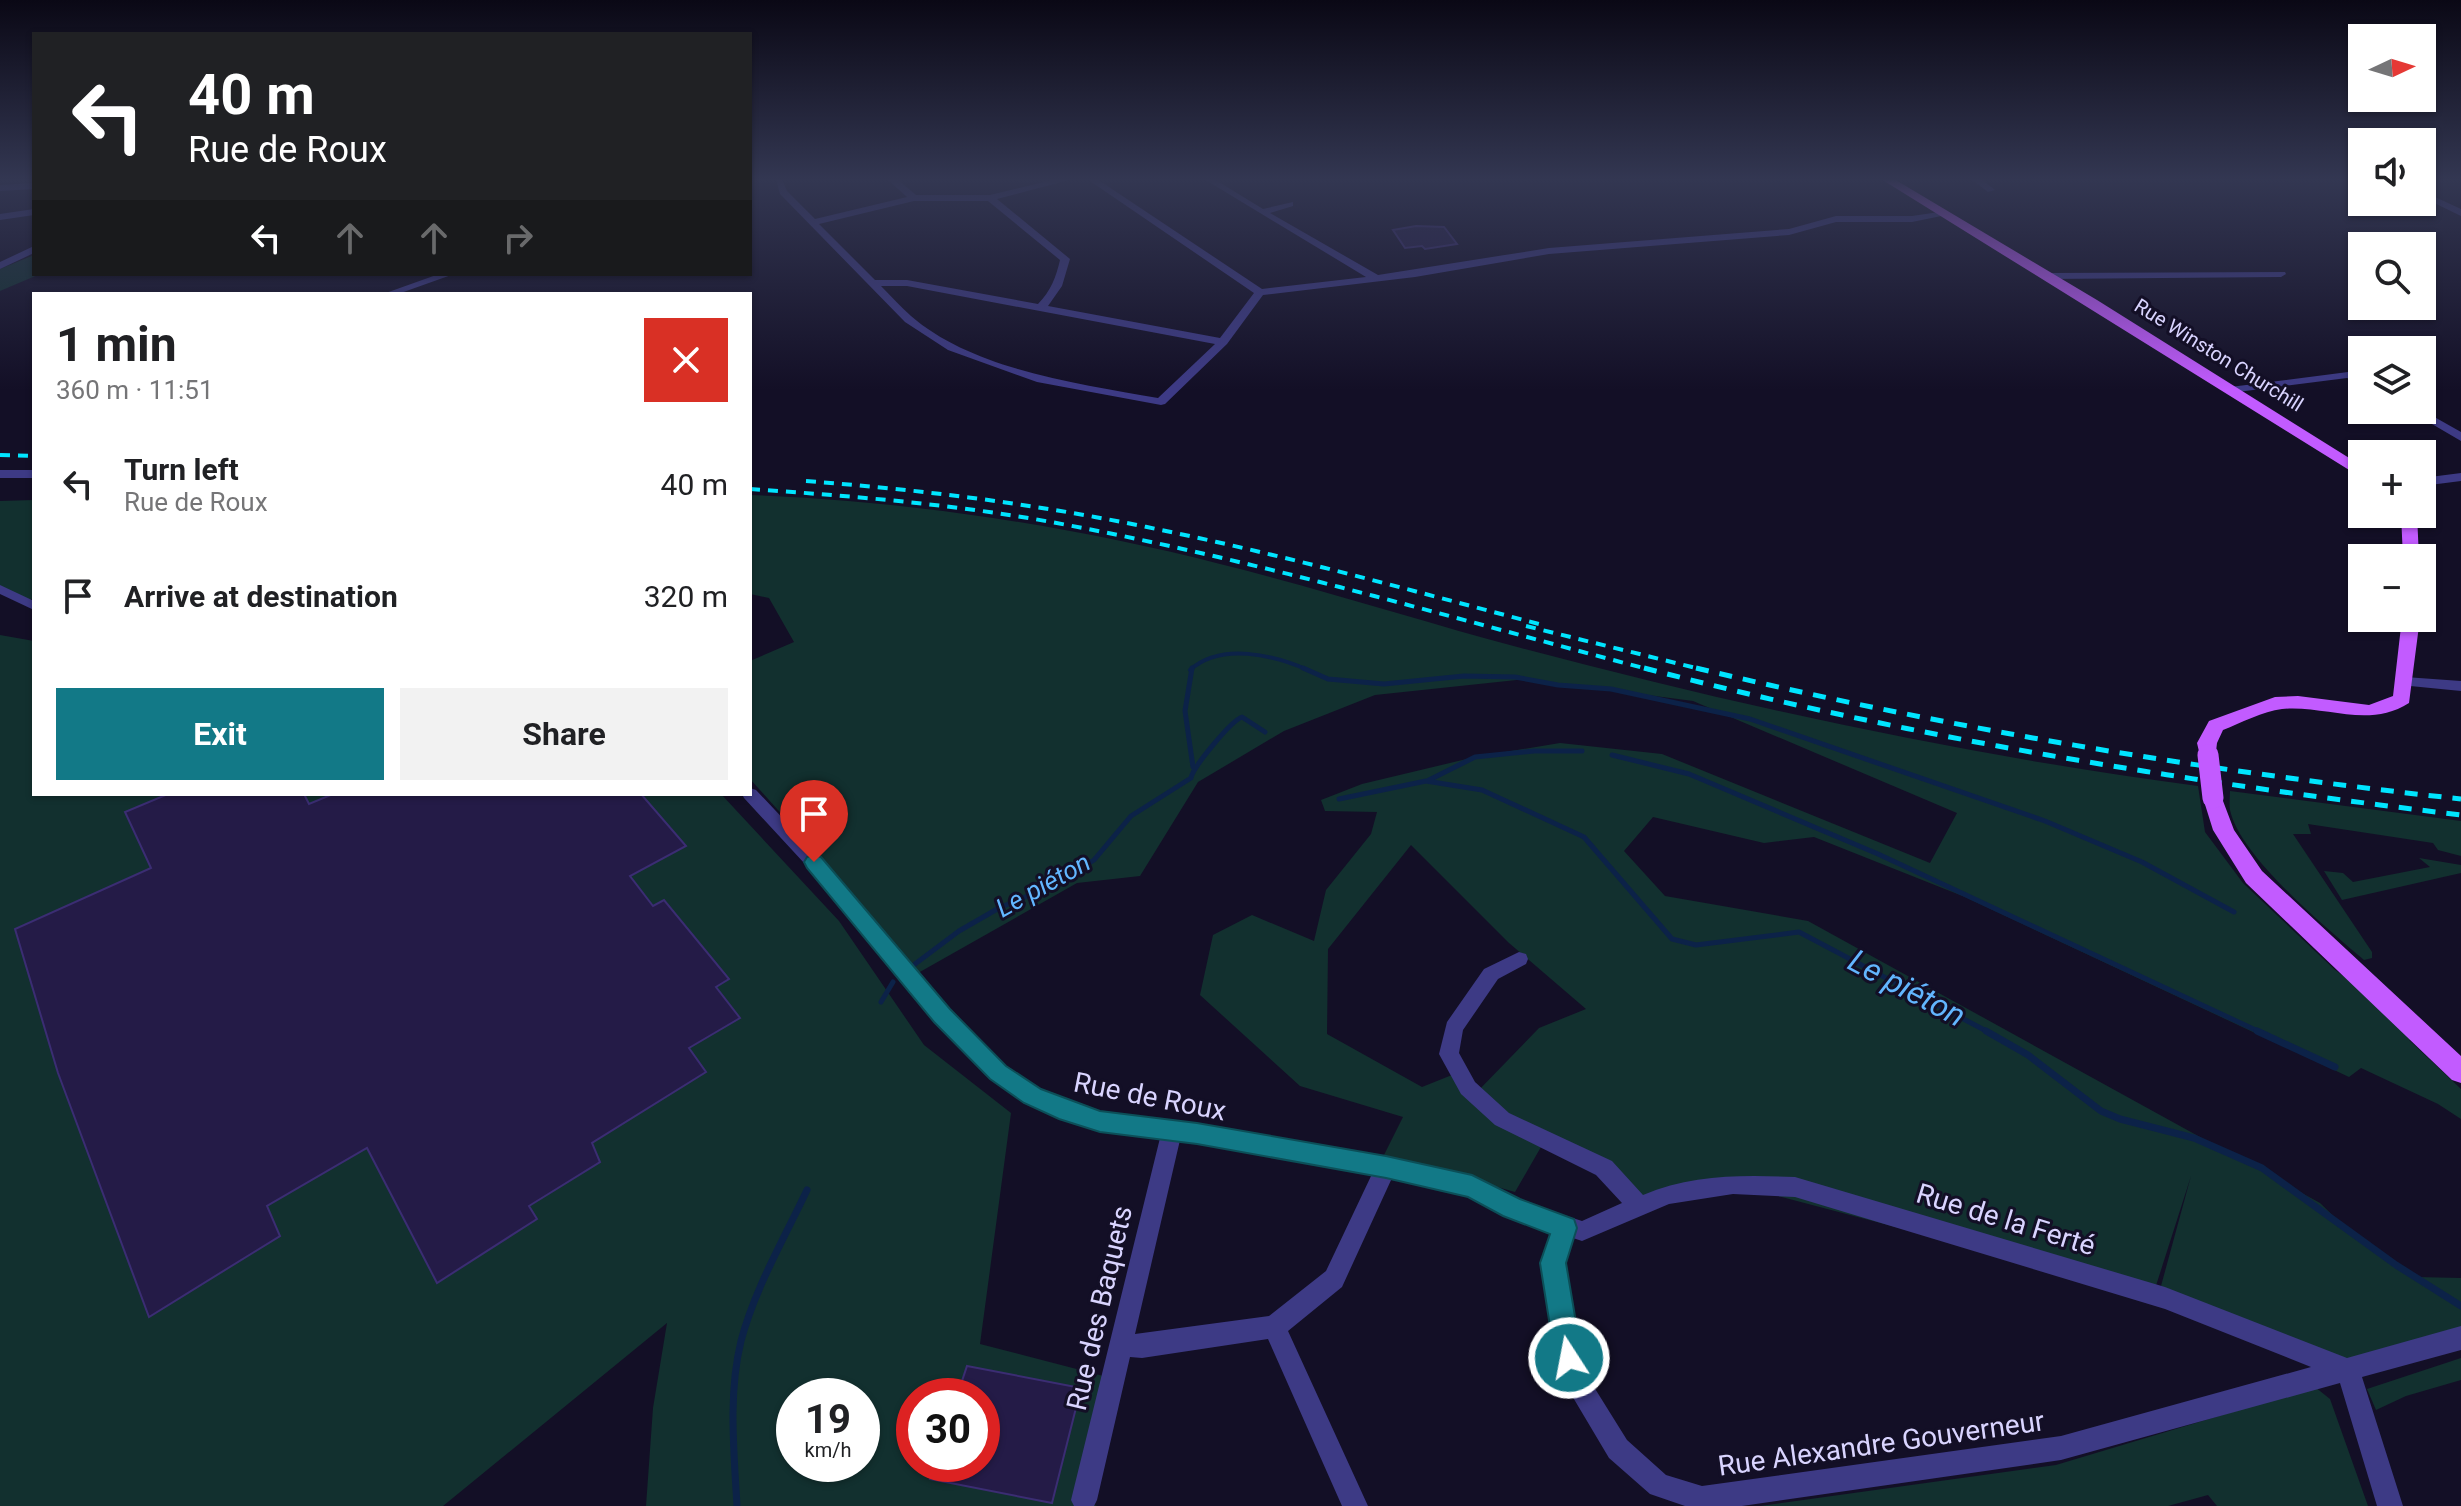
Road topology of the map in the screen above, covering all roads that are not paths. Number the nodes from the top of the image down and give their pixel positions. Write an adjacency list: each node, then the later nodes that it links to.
1 (841, 249): 13 (street)
2 (1053, 249): 16 (street)
3 (1196, 249): 15 (street)
4 (1326, 249): 12 (street)
5 (1586, 249): 12 (street)
6 (2003, 249): 11 (main road, Rue Winston Churchill)
7 (32, 250): 8 (street)
8 (0, 266)
9 (2281, 274): 11 (street)
10 (443, 276): 14 (street)
11 (2047, 276): 19 (main road, Rue Winston Churchill)
12 (1377, 279): 15 (street)
13 (874, 283): 16 (street); 17 (street)
14 (394, 292)
15 (1260, 292): 17 (street)
16 (1041, 307): 17 (street)
17 (1223, 342)
18 (2348, 375): 19 (street)
19 (2230, 390): 22 (main road, Rue Winston Churchill)
20 (2436, 423): 21 (street)
21 (2461, 437)
22 (2348, 464)
23 (0, 474): 24 (street)
24 (32, 474)
25 (2461, 477): 26 (street)
26 (2436, 480)
27 (0, 589): 28 (street)
28 (32, 605)
29 (2410, 632): 30 (main road)
30 (2405, 682): 31 (street); 34 (main road, bridge)
31 (2461, 686)
32 (752, 796): 35 (street, Rue de Roux)
33 (1519, 959): 37 (street)
34 (2461, 1072)
35 (1172, 1130): 36 (street, Rue de Roux); 41 (street, Rue des Baquets)
36 (1386, 1167): 38 (street, Rue de Roux); 39 (street)
37 (1639, 1206): 38 (street, Rue de la Ferté); 42 (street, Rue de la Ferté)
38 (1565, 1228): 42 (street, Rue Alexandre Gouverneur)
39 (1274, 1327): 41 (street); 44 (street)
40 (2461, 1338): 42 (street)
41 (1122, 1344): 43 (street, Rue des Baquets)
42 (2348, 1370): 45 (street)
43 (1084, 1500)
44 (1355, 1506)
45 (2390, 1506)

